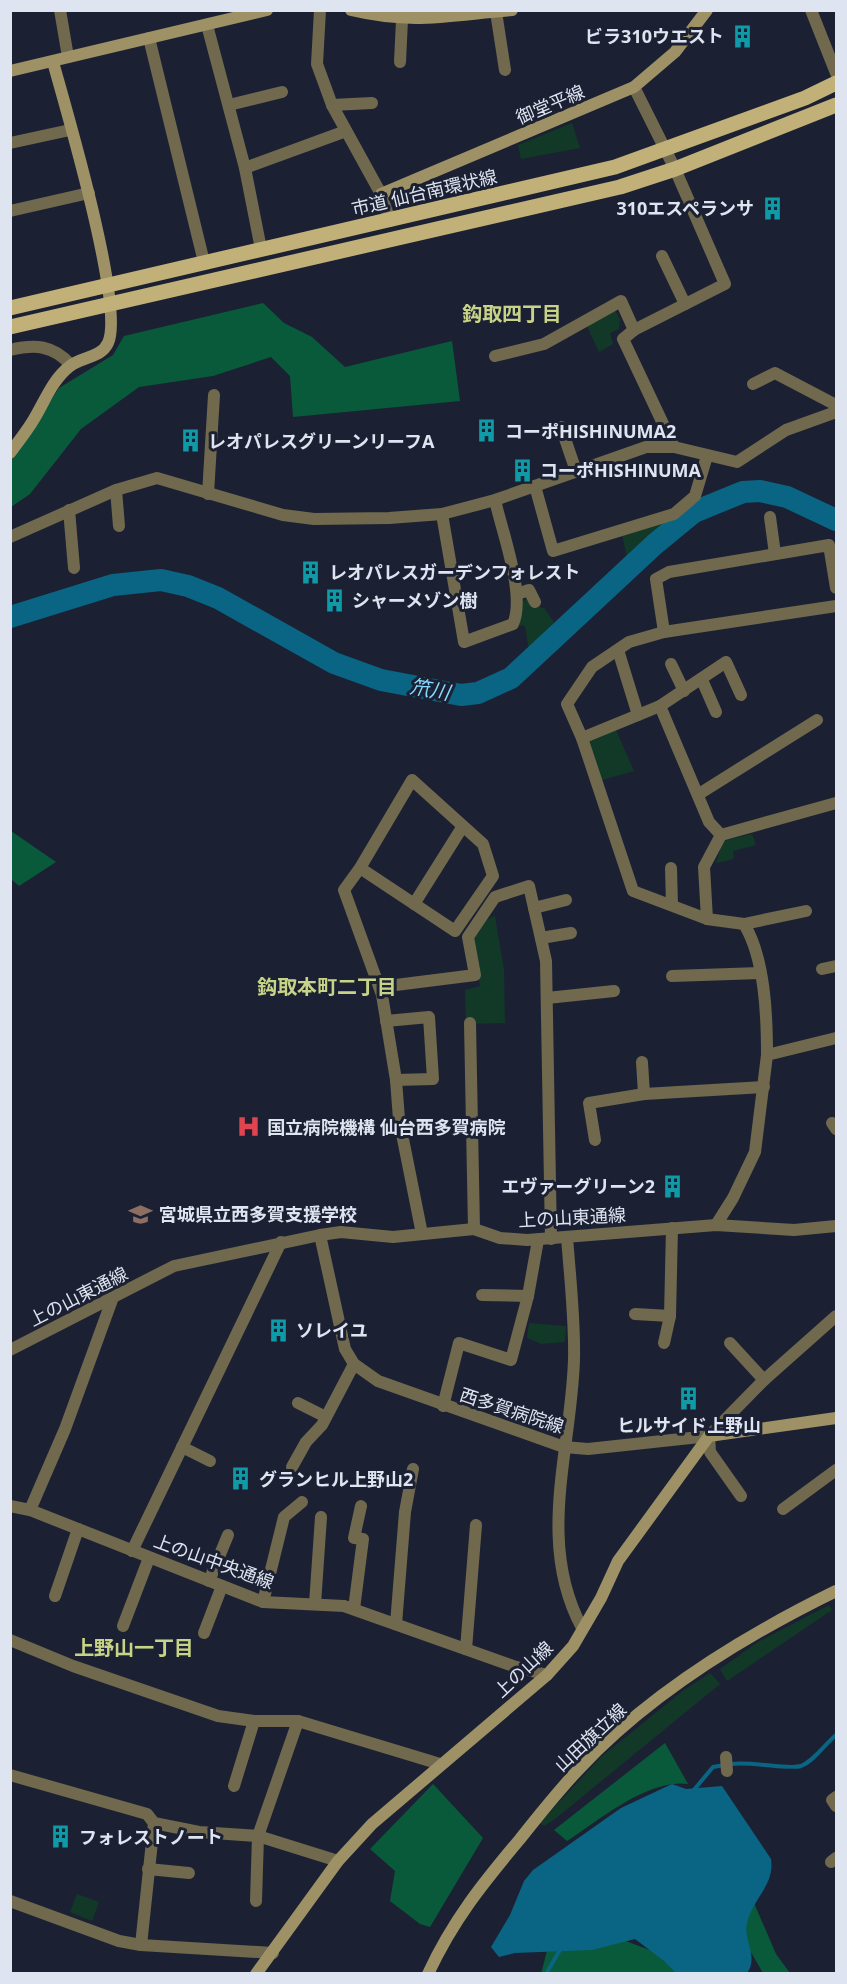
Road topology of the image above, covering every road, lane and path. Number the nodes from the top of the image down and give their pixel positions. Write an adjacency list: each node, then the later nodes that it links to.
1 (60, 10): 15 (street)
2 (267, 10): 8 (street)
3 (320, 10): 26 (street)
4 (351, 10): 9 (street)
5 (512, 10): 10 (street)
6 (707, 10): 22 (street, 御堂平線)
7 (811, 10): 20 (street)
8 (253, 12): 13 (street)
9 (367, 12): 12 (street)
10 (496, 12): 11 (street); 18 (street)
11 (465, 13): 12 (street)
12 (402, 20): 17 (street)
13 (207, 25): 14 (street); 25 (street)
14 (149, 38): 15 (street); 40 (street)
15 (68, 57): 16 (street)
16 (53, 62): 19 (street); 28 (street)
17 (400, 62)
18 (504, 70)
19 (10, 71)
20 (837, 73)
21 (837, 83): 31 (main road, 市道 仙台南環状線)
22 (634, 87): 31 (street); 35 (street, 御堂平線)
23 (282, 92): 25 (street)
24 (372, 103): 26 (street)
25 (229, 105): 32 (street)
26 (332, 105): 29 (street)
27 (837, 105): 33 (main road)
28 (70, 130): 30 (street); 34 (street)
29 (346, 131): 32 (street); 35 (street)
30 (10, 143)
31 (665, 150): 33 (street); 37 (main road, 市道 仙台南環状線)
32 (245, 168): 38 (street)
33 (675, 169): 42 (main road); 43 (street)
34 (89, 193): 36 (street); 41 (street)
35 (381, 194): 37 (street)
36 (10, 211)
37 (390, 220): 38 (main road, 市道 仙台南環状線)
38 (261, 249): 40 (main road, 市道 仙台南環状線)
39 (662, 256): 43 (street)
40 (204, 262): 41 (main road, 市道 仙台南環状線)
41 (108, 286): 42 (street); 44 (main road, 市道 仙台南環状線)
42 (111, 304): 45 (main road); 49 (street)
43 (686, 304): 46 (street)
44 (10, 308)
45 (10, 327)
46 (634, 330): 48 (street); 55 (street)
47 (10, 350): 49 (street)
48 (495, 356)
49 (71, 365): 56 (street)
50 (753, 384): 52 (street)
51 (214, 395): 61 (street)
52 (837, 405)
53 (837, 412): 57 (street)
54 (561, 427): 58 (street)
55 (674, 447): 57 (street); 58 (street)
56 (10, 453)
57 (707, 456): 59 (street)
58 (576, 471): 59 (street)
59 (535, 486): 62 (street)
60 (116, 490): 61 (street); 63 (street); 66 (street)
61 (208, 494): 64 (street)
62 (495, 500): 64 (street); 71 (street)
63 (69, 510): 67 (street); 69 (street)
64 (442, 514): 71 (street)
65 (770, 517): 68 (street)
66 (119, 526)
67 (10, 537)
68 (774, 554): 70 (street); 74 (street)
69 (74, 568)
70 (837, 588)
71 (517, 594): 72 (street)
72 (535, 602)
73 (837, 606): 74 (street)
74 (664, 632): 75 (street)
75 (618, 650): 82 (street); 84 (street)
76 (672, 664): 78 (street)
77 (702, 680): 78 (street); 79 (street); 81 (street)
78 (684, 691): 80 (street)
79 (741, 695)
80 (660, 706): 82 (street); 85 (street)
81 (716, 712)
82 (639, 715): 84 (street)
83 (817, 720): 85 (street)
84 (582, 738): 93 (street)
85 (699, 794): 88 (street)
86 (837, 803): 88 (street)
87 (463, 826): 89 (street); 92 (street); 92 (street)
88 (721, 835): 96 (street)
89 (360, 868): 92 (street); 104 (street)
90 (671, 868): 93 (street)
91 (566, 900): 94 (street)
92 (414, 904)
93 (672, 905): 96 (street)
94 (534, 908): 99 (street); 104 (street)
95 (806, 910): 97 (street)
96 (707, 919): 97 (street)
97 (744, 924): 102 (street)
98 (572, 933): 99 (street)
99 (541, 938): 106 (street)
100 (837, 966): 101 (street)
101 (822, 969)
102 (760, 973): 103 (street); 110 (street)
103 (672, 976)
104 (380, 987): 107 (street)
105 (614, 991): 106 (street)
106 (547, 998): 123 (street)
107 (386, 1021): 112 (street); 112 (street)
108 (470, 1023): 119 (street)
109 (837, 1038): 110 (street)
110 (767, 1055): 113 (street)
111 (642, 1062): 114 (street)
112 (396, 1080): 120 (street)
113 (764, 1087): 114 (street); 116 (street)
114 (644, 1094): 115 (street)
115 (594, 1140)
116 (716, 1225): 117 (street, 上の山東通線); 118 (street, 上の山東通線)
117 (837, 1227)
118 (672, 1228): 122 (street, 上の山東通線); 130 (street)
119 (474, 1229): 120 (street, 上の山東通線); 124 (street, 上の山東通線)
120 (422, 1234): 121 (street, 上の山東通線)
121 (320, 1235): 125 (street, 上の山東通線); 135 (street)
122 (567, 1237): 123 (street, 上の山東通線); 143 (street)
123 (551, 1239): 124 (street, 上の山東通線)
124 (538, 1240): 127 (street)
125 (281, 1242): 128 (street, 上の山東通線); 142 (street)
126 (483, 1295): 127 (street)
127 (528, 1296): 138 (street)
128 (112, 1300): 134 (street, 上の山東通線); 153 (street)
129 (635, 1314): 130 (street)
130 (670, 1316): 132 (street)
131 (837, 1316): 136 (street, 上の山線)
132 (663, 1343)
133 (730, 1343): 136 (street)
134 (10, 1350)
135 (354, 1364): 138 (street, 西多賀病院線); 139 (street)
136 (764, 1380): 141 (street, 上の山線)
137 (298, 1403): 139 (street)
138 (443, 1406): 143 (street, 西多賀病院線)
139 (326, 1417): 145 (street)
140 (837, 1418): 141 (street, 西多賀病院線)
141 (709, 1436): 143 (street, 西多賀病院線); 148 (street); 169 (street, 上の山線)
142 (182, 1447): 144 (street); 158 (street)
143 (564, 1447): 169 (street)
144 (210, 1461)
145 (292, 1467)
146 (413, 1469): 167 (street)
147 (837, 1470): 152 (street)
148 (741, 1496)
149 (302, 1502): 164 (street)
150 (10, 1506): 153 (street, 上の山中央通線)
151 (361, 1506): 166 (street)
152 (783, 1509)
153 (30, 1510): 156 (street, 上の山中央通線)
154 (321, 1518): 165 (street)
155 (476, 1525): 172 (street)
156 (78, 1529): 158 (street, 上の山中央通線); 163 (street)
157 (228, 1535): 160 (street)
158 (132, 1551): 159 (street, 上の山中央通線)
159 (149, 1558): 160 (street, 上の山中央通線); 168 (street)
160 (209, 1581): 161 (street, 上の山中央通線)
161 (222, 1586): 164 (street, 上の山中央通線); 170 (street)
162 (837, 1591): 193 (street, 山田旗立線)
163 (54, 1596)
164 (263, 1602): 165 (street, 上の山中央通線)
165 (315, 1604): 166 (street, 上の山中央通線)
166 (354, 1610): 167 (street, 上の山中央通線)
167 (396, 1624): 172 (street, 上の山中央通線)
168 (123, 1626)
169 (582, 1628): 173 (street, 上の山線)
170 (204, 1633)
171 (10, 1640): 174 (street)
172 (466, 1649): 173 (street, 上の山中央通線)
173 (546, 1675): 177 (street, 上の山線)
174 (254, 1721): 175 (street); 180 (street)
175 (298, 1721): 177 (street); 184 (street)
176 (726, 1757): 178 (street)
177 (440, 1764): 185 (street, 上の山線)
178 (727, 1771)
179 (10, 1775): 183 (street)
180 (234, 1786)
181 (837, 1797): 182 (street)
182 (837, 1806)
183 (154, 1823): 184 (street); 186 (street)
184 (258, 1836): 185 (street); 189 (street)
185 (338, 1861): 191 (street, 上の山線)
186 (148, 1869): 187 (street); 190 (street)
187 (189, 1873)
188 (10, 1901): 190 (street)
189 (256, 1901)
190 (141, 1945): 191 (street)
191 (273, 1953): 192 (street, 上の山線)
192 (256, 1974)
193 (428, 1974)

